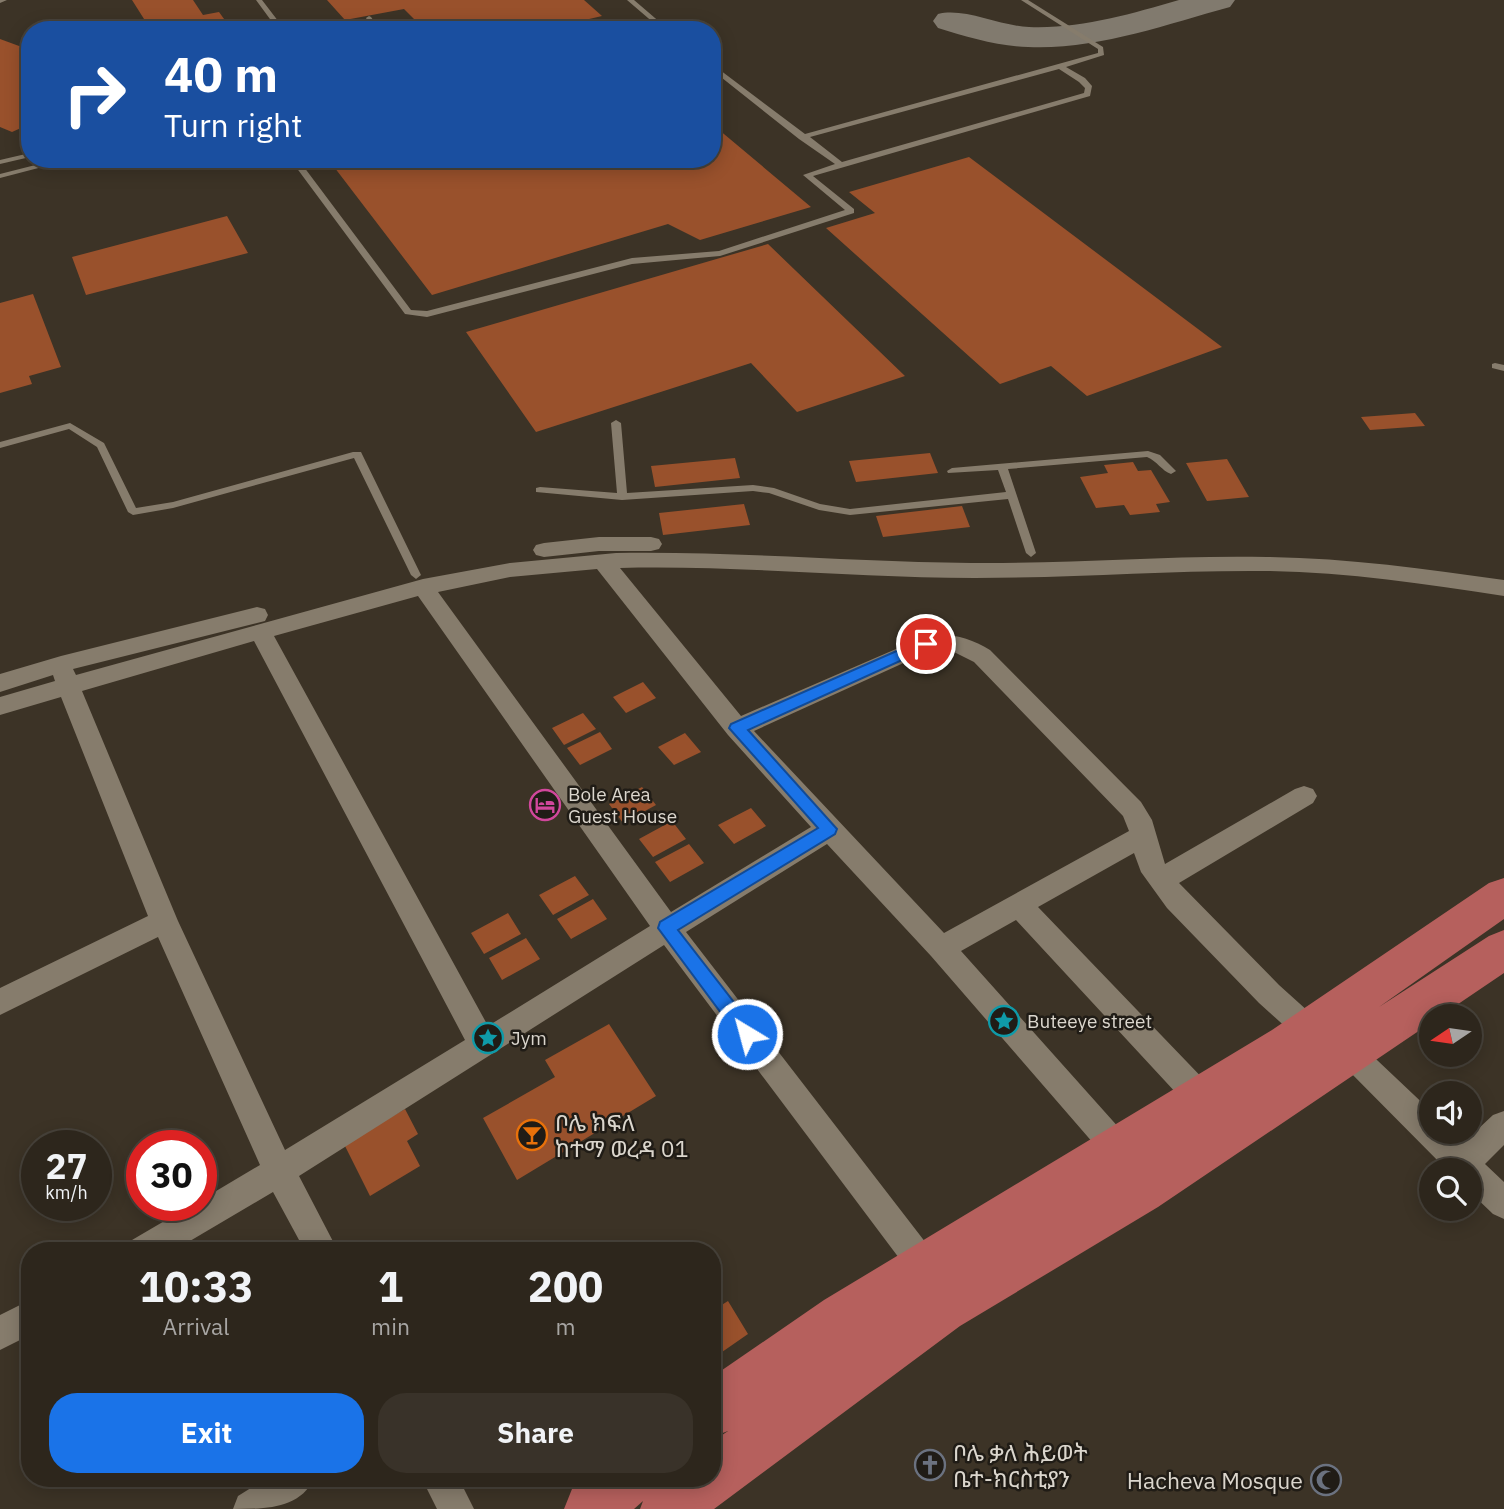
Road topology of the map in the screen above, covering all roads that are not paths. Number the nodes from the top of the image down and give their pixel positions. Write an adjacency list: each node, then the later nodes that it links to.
1 (259, 0): 5 (lane)
2 (630, 0): 7 (lane)
3 (1024, 0): 8 (lane)
4 (369, 18): 6 (lane)
5 (275, 21)
6 (371, 21)
7 (655, 21)
8 (1060, 67): 10 (lane); 13 (lane)
9 (721, 73): 10 (lane)
10 (802, 137): 13 (lane)
11 (21, 157): 12 (lane)
12 (0, 162)
13 (841, 165): 15 (lane)
14 (32, 168): 16 (lane)
15 (300, 168)
16 (0, 176)
17 (616, 424): 24 (lane)
18 (0, 445): 28 (lane)
19 (1002, 466): 20 (lane); 21 (lane); 23 (lane)
20 (952, 471)
21 (1171, 471)
22 (540, 490): 24 (lane)
23 (1013, 495): 24 (lane); 25 (lane)
24 (622, 497)
25 (1031, 553): 27 (street); 28 (street)
26 (603, 562): 28 (street); 29 (street); 34 (street)
27 (1504, 575)
28 (419, 581): 30 (street); 31 (street); 42 (street)
29 (1504, 588)
30 (260, 631): 31 (street); 47 (street)
31 (64, 675): 32 (street); 33 (street); 41 (street)
32 (0, 684)
33 (0, 706)
34 (737, 728): 36 (street); 37 (street)
35 (1304, 796): 38 (street)
36 (829, 829): 42 (street); 43 (street)
37 (1144, 835): 38 (street); 40 (street)
38 (1160, 880): 46 (street)
39 (1504, 896): 46 (main road)
40 (1018, 904): 43 (street); 48 (street)
41 (164, 920): 45 (street); 53 (street)
42 (667, 928): 47 (street); 58 (street)
43 (941, 948): 50 (street)
44 (1504, 949): 46 (main road)
45 (0, 1002)
46 (1329, 1041): 48 (main road); 51 (street); 62 (main road)
47 (482, 1044): 53 (street)
48 (1200, 1098): 50 (main road)
49 (1504, 1125): 52 (street)
50 (1118, 1149): 58 (main road)
51 (1456, 1158)
52 (1476, 1158)
53 (281, 1172): 56 (street); 57 (street)
54 (1482, 1182): 55 (street)
55 (1504, 1203)
56 (159, 1242)
57 (316, 1242)
58 (925, 1267): 61 (main road)
59 (21, 1321): 60 (street)
60 (0, 1334)
61 (721, 1404)
62 (721, 1469)
63 (284, 1487): 67 (street)
64 (444, 1487): 68 (street)
65 (617, 1487): 69 (main road)
66 (697, 1487): 70 (main road)
67 (251, 1509)
68 (456, 1509)
69 (592, 1509)
70 (668, 1509)

